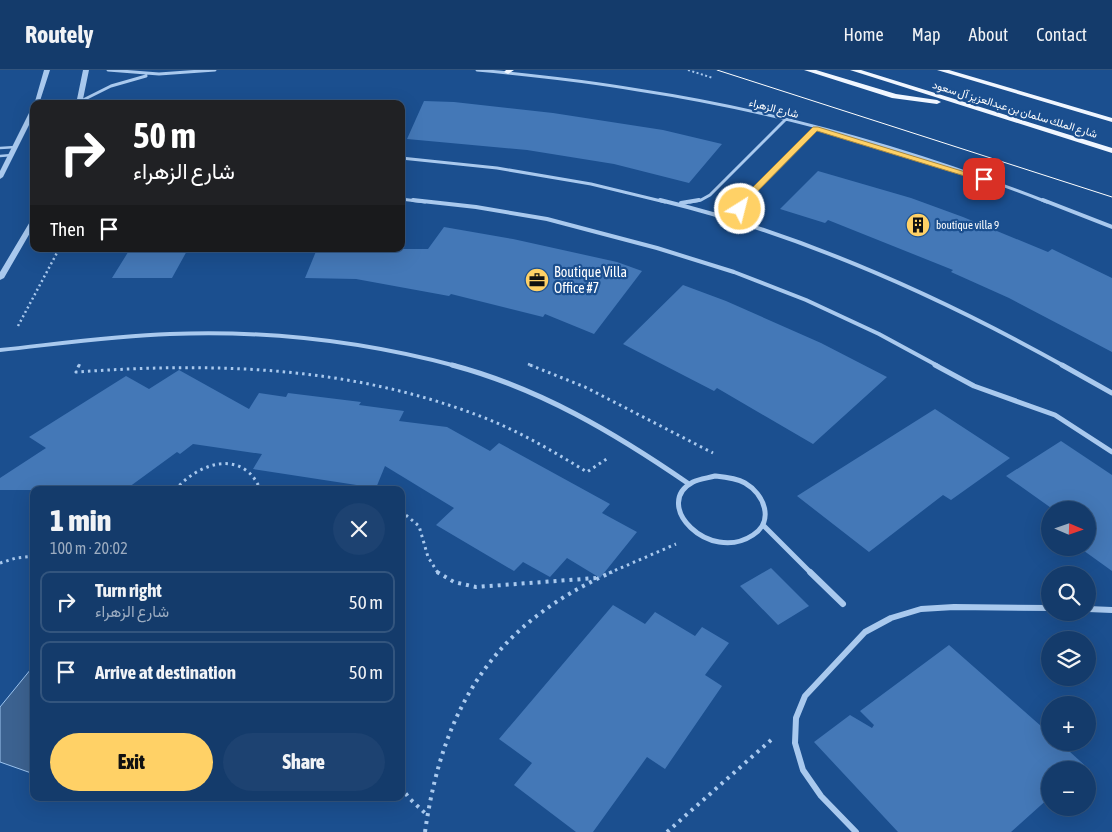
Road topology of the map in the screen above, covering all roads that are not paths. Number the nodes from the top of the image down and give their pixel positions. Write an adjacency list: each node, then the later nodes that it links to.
1 (47, 70): 11 (street)
2 (86, 70): 12 (street)
3 (108, 70): 10 (street)
4 (216, 70): 10 (street)
5 (478, 70): 9 (street, شارع الزهراء)
6 (808, 70): 14 (main road)
7 (854, 70): 14 (main road, شارع الملك سلمان بن عبدالعزيز آل سعود)
8 (941, 70): 17 (main road, شارع الملك سلمان بن عبدالعزيز آل سعود)
9 (509, 71): 16 (street, شارع الزهراء)
10 (159, 74): 13 (street)
11 (37, 100)
12 (80, 100)
13 (84, 100)
14 (961, 104): 21 (main road, شارع الملك سلمان بن عبدالعزيز آل سعود)
15 (30, 117): 19 (street)
16 (786, 120): 18 (street, شارع الزهراء); 27 (street)
17 (1112, 120)
18 (816, 128): 28 (street); 30 (street, شارع الزهراء)
19 (16, 147): 20 (lane); 22 (street)
20 (0, 148)
21 (1112, 151)
22 (12, 155): 23 (lane); 25 (street)
23 (0, 156)
24 (405, 158): 27 (street)
25 (0, 177)
26 (405, 199): 34 (street)
27 (673, 203): 28 (street)
28 (751, 226): 33 (street)
29 (30, 227): 31 (street)
30 (1112, 227)
31 (0, 278)
32 (0, 350): 35 (street)
33 (1112, 393)
34 (1112, 452)
35 (689, 484): 36 (street); 36 (street)
36 (764, 526): 37 (street)
37 (843, 604)
38 (1041, 608): 41 (street)
39 (1096, 609): 40 (street)
40 (1112, 610)
41 (856, 832)

